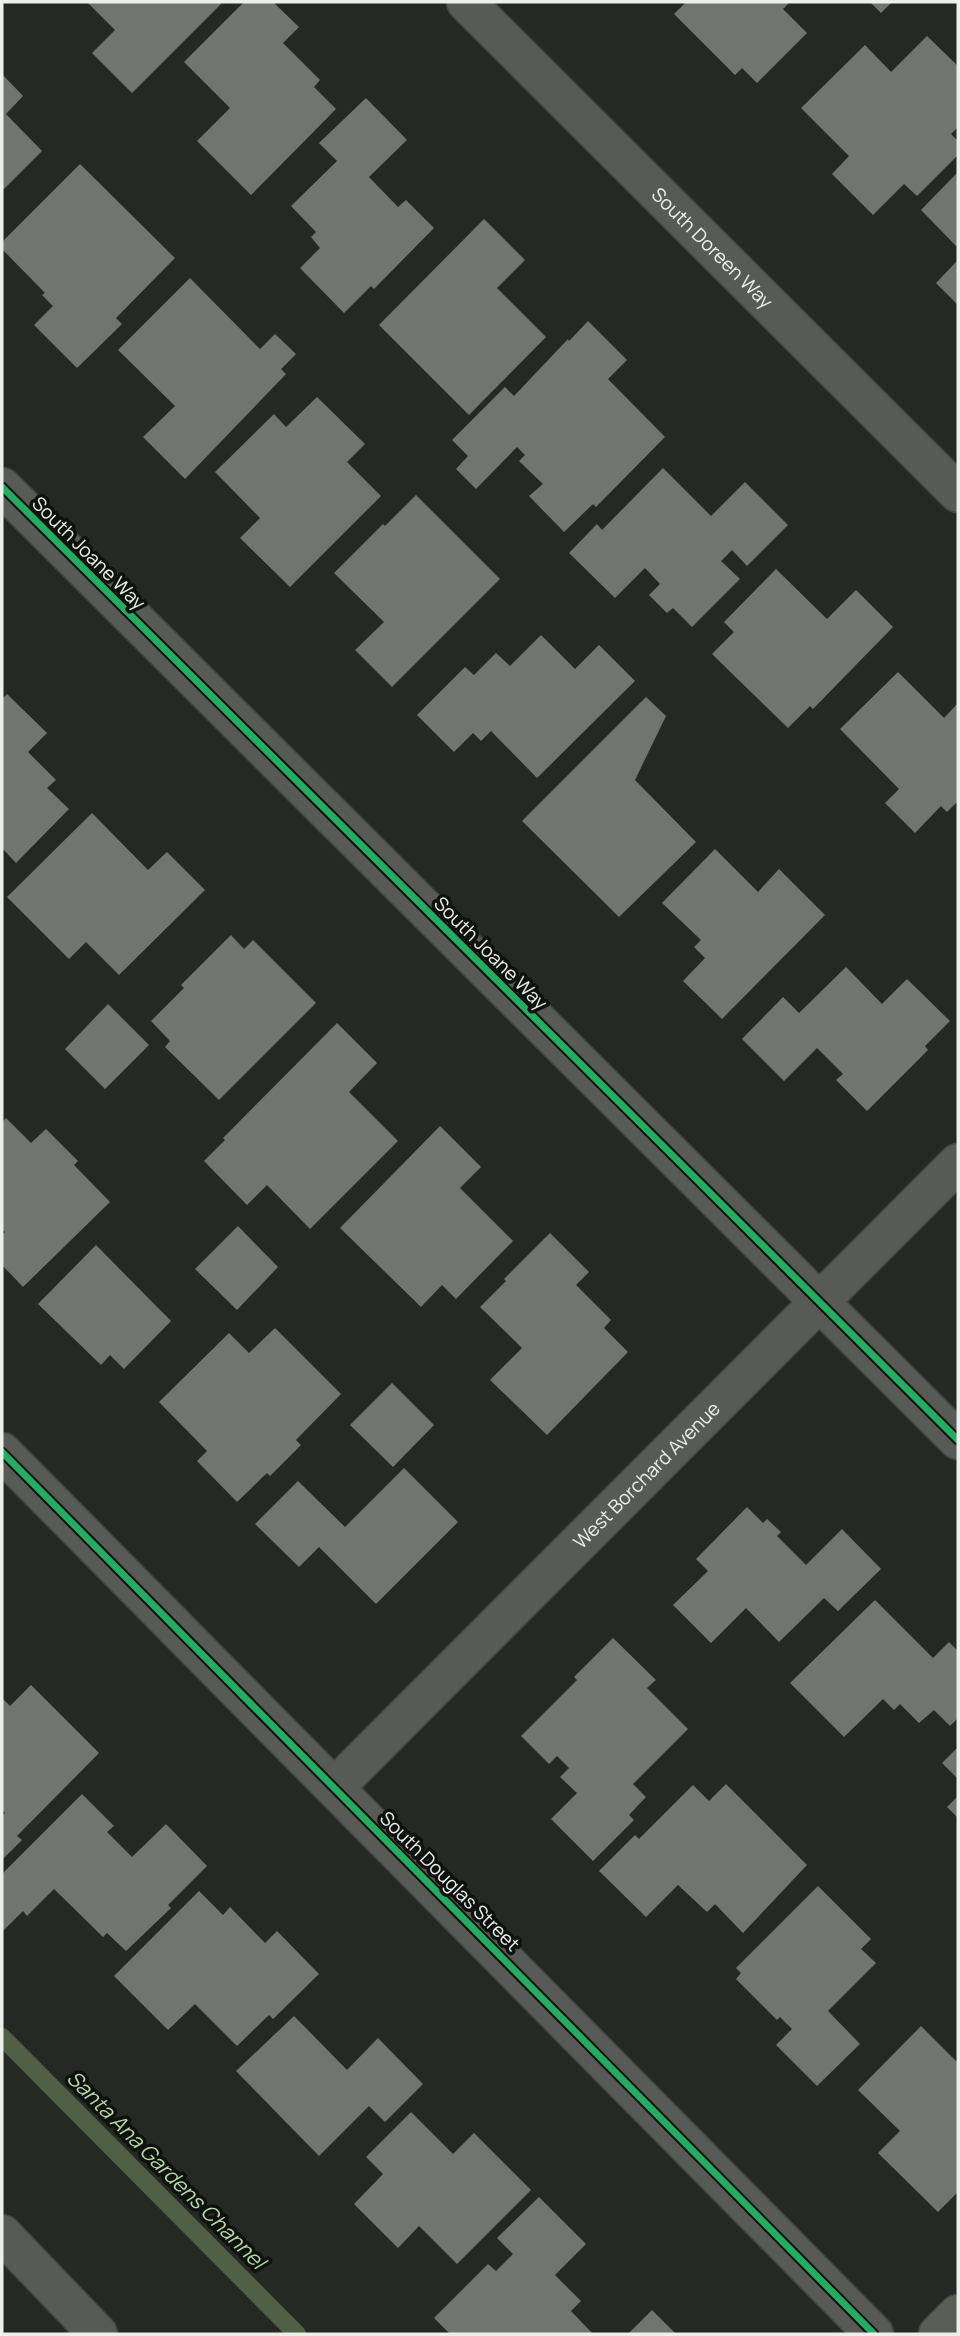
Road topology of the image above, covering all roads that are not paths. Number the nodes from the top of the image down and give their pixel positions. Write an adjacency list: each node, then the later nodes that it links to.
1 (466, 2): 3 (street, South Doreen Way)
2 (2, 487): 5 (street, South Joane Way)
3 (958, 493)
4 (958, 1163): 5 (street, West Borchard Avenue)
5 (819, 1302): 6 (street, South Joane Way); 8 (street, West Borchard Avenue)
6 (958, 1440)
7 (2, 1452): 8 (street, South Douglas Street)
8 (335, 1787): 12 (street, South Douglas Street)
9 (2, 2234): 11 (street)
10 (958, 2314): 13 (main road)
11 (98, 2334)
12 (874, 2334)
13 (938, 2334)

